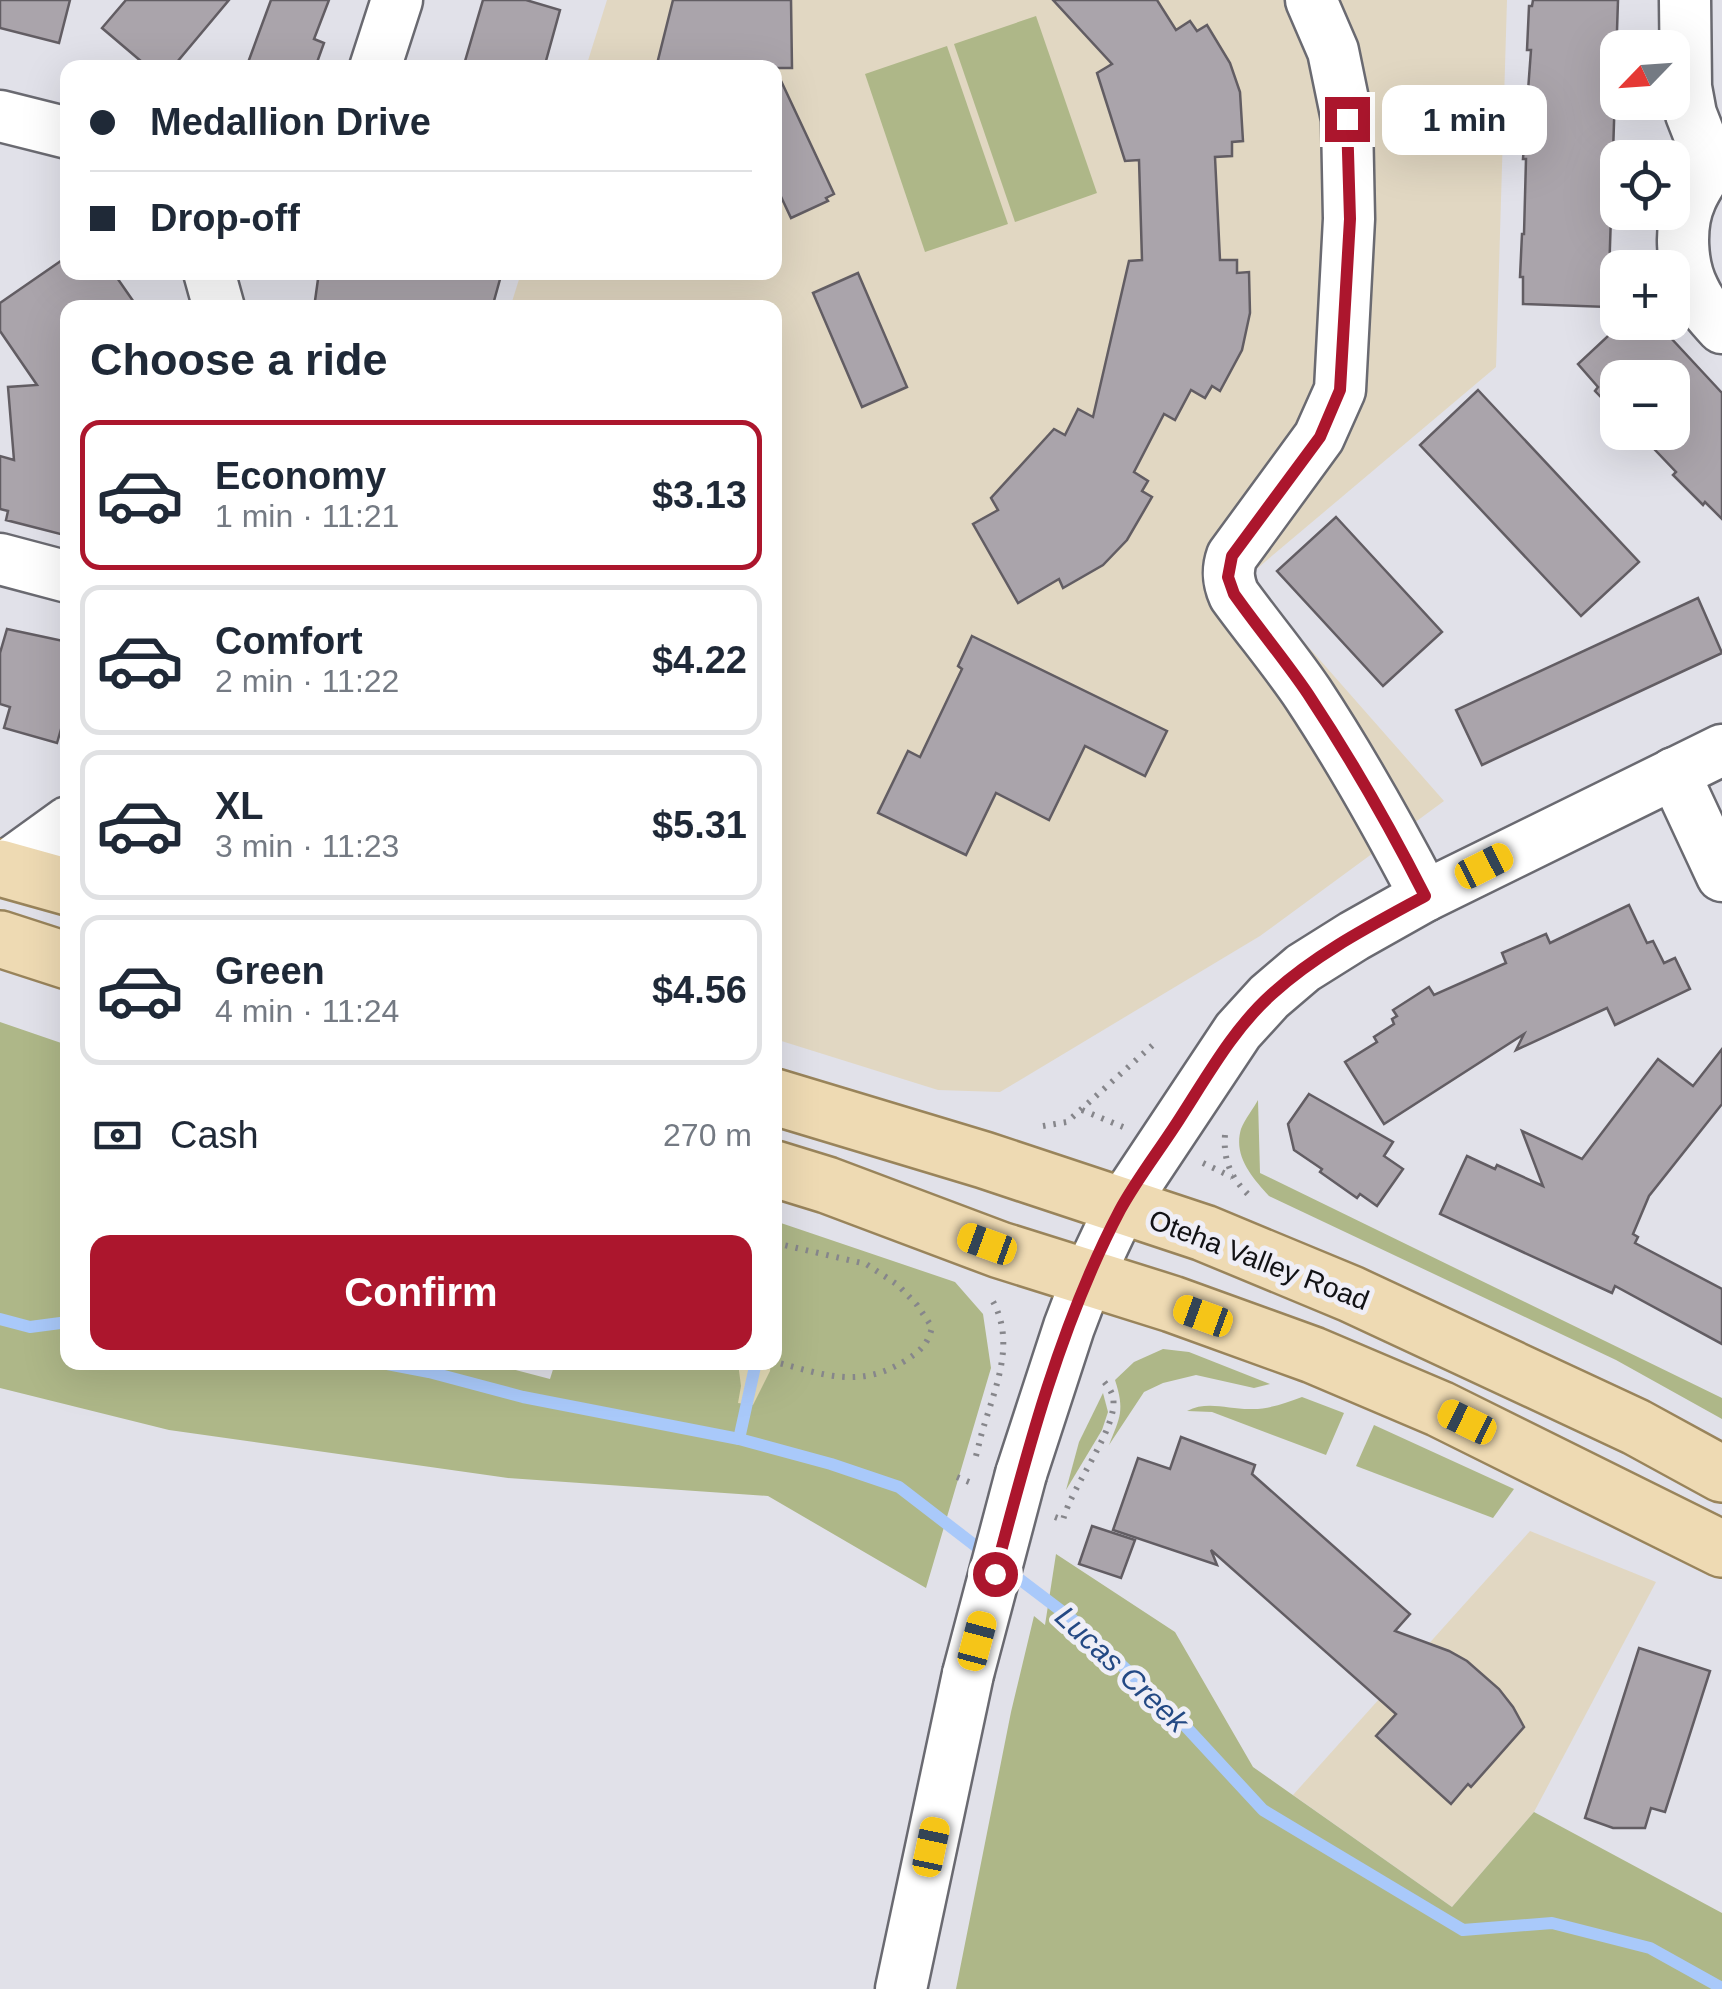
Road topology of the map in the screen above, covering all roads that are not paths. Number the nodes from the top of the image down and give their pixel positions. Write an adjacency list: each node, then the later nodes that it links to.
1 (398, 0): 4 (street)
2 (1311, 0): 16 (street)
3 (1685, 0): 7 (street)
4 (378, 60)
5 (0, 116): 6 (street)
6 (60, 131)
7 (1722, 328)
8 (0, 559): 9 (street)
9 (60, 575)
10 (1722, 750): 11 (street)
11 (1674, 772): 14 (street); 16 (street)
12 (60, 828): 13 (street)
13 (2, 868): 15 (main road)
14 (1722, 876)
15 (60, 885)
16 (1425, 896): 21 (street)
17 (0, 940): 18 (main road)
18 (60, 958)
19 (782, 1099): 21 (main road, Oteha Valley Road)
20 (782, 1171): 22 (main road)
21 (1122, 1207): 22 (street); 23 (main road, Oteha Valley Road)
22 (1088, 1277): 24 (main road); 25 (street, bridge)
23 (1722, 1474)
24 (1722, 1549)
25 (901, 1989)

